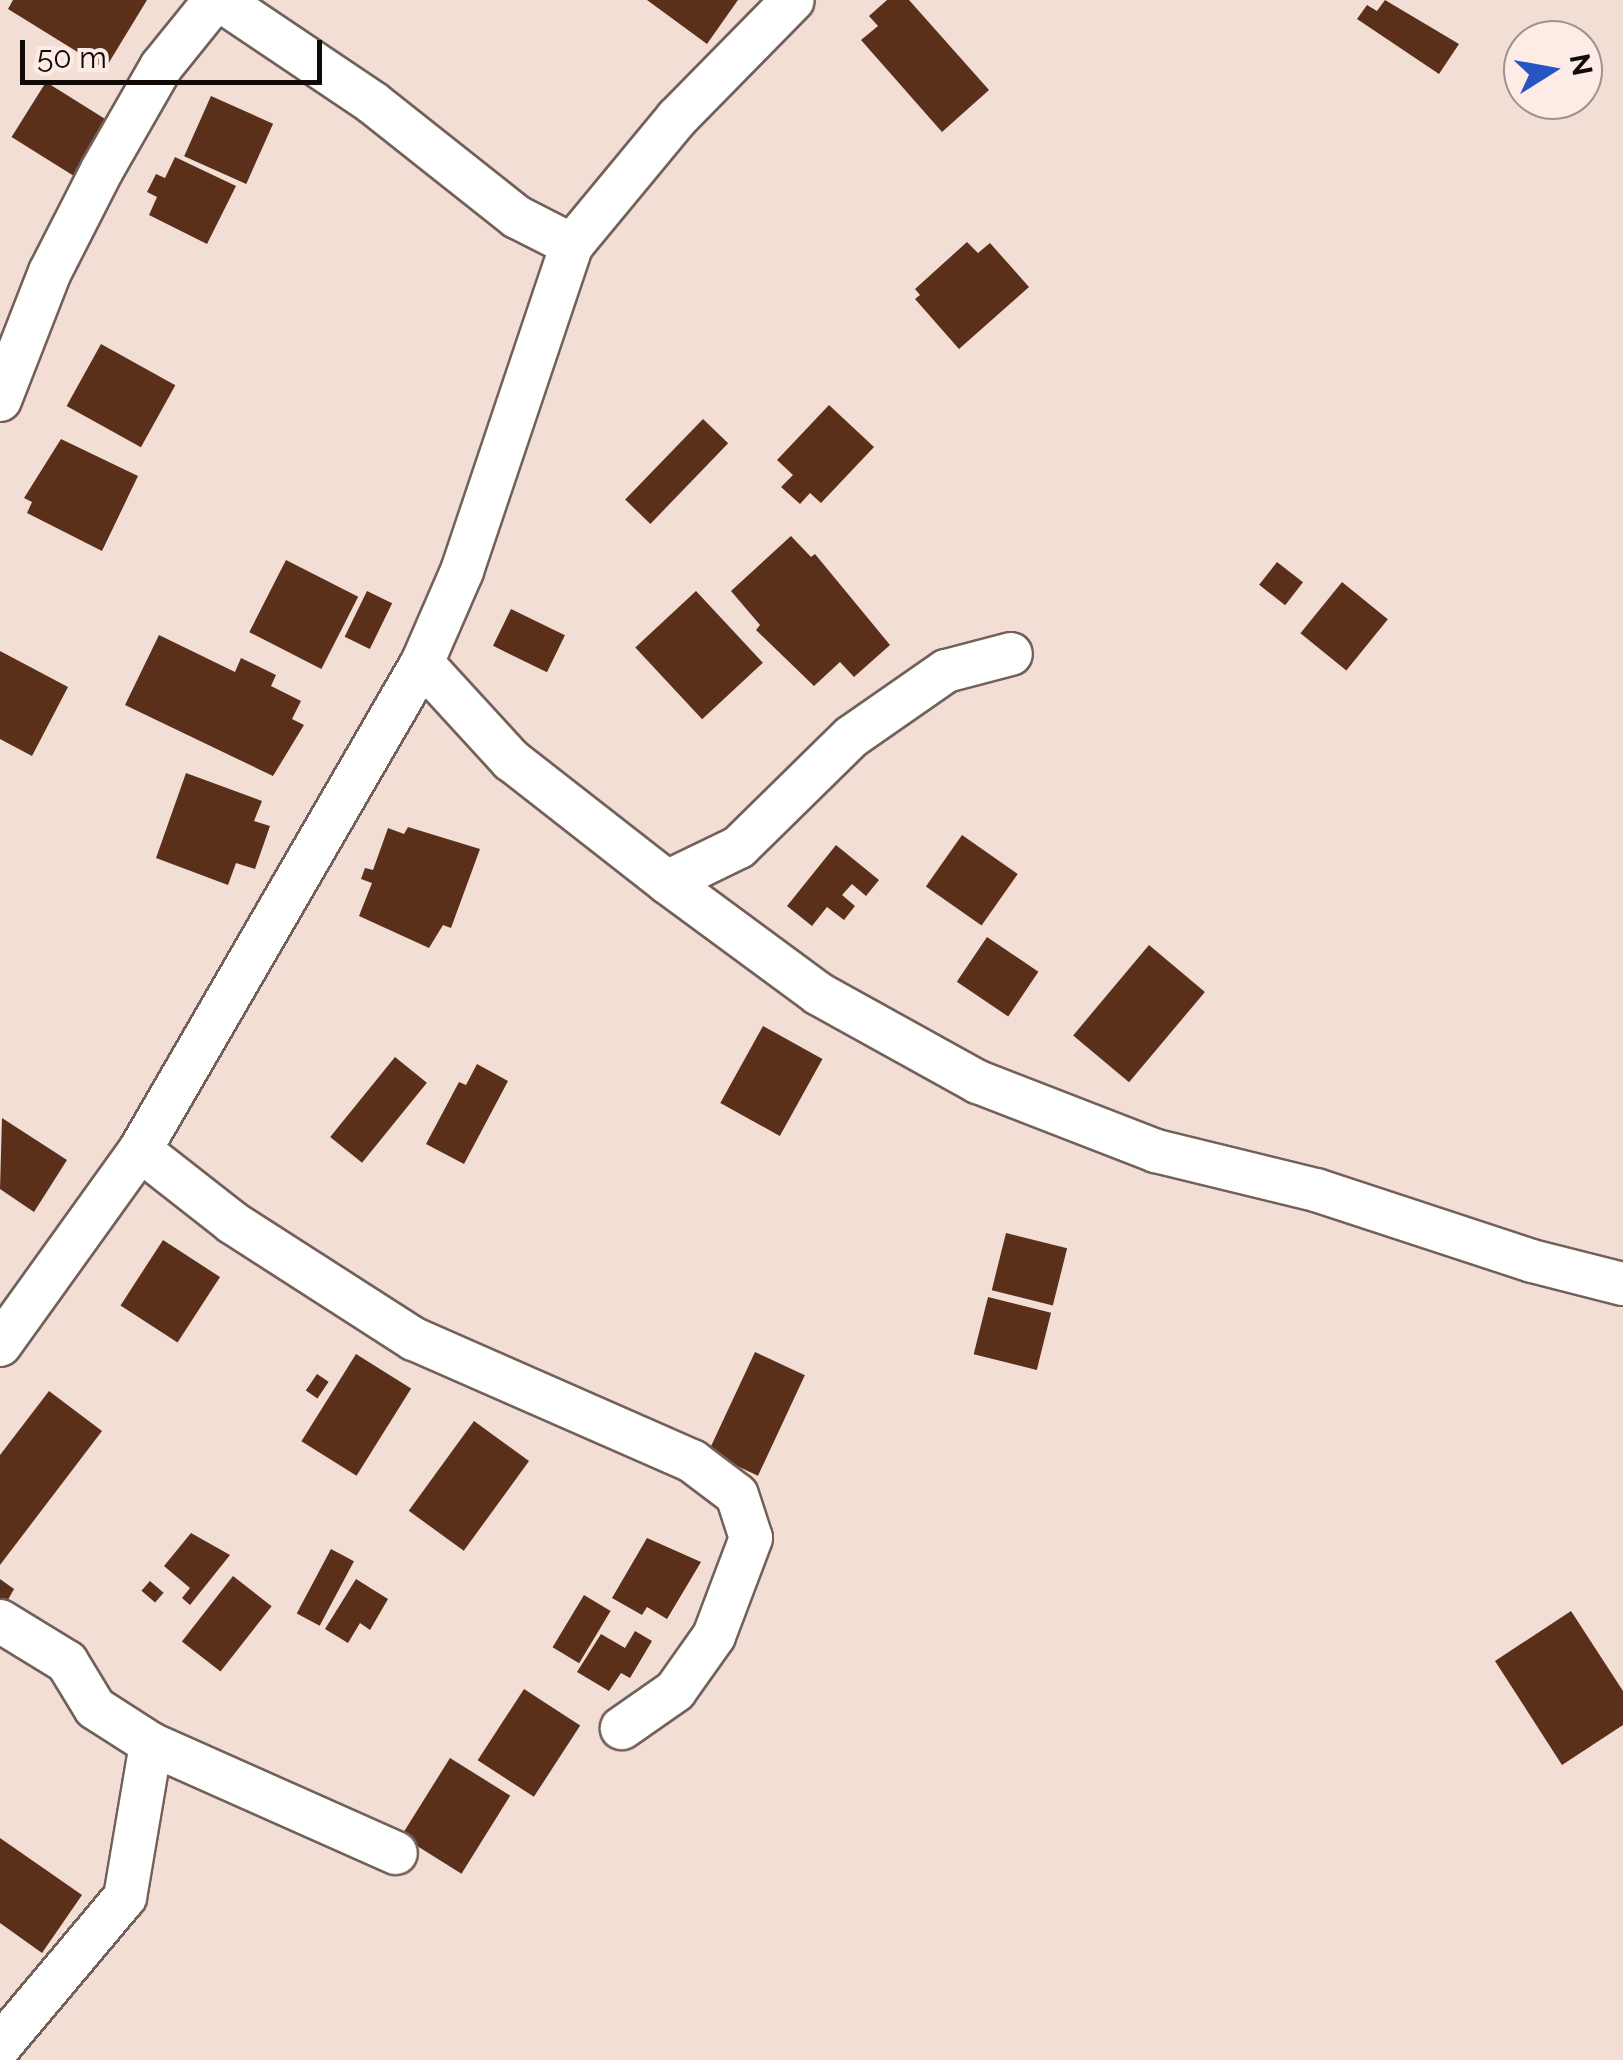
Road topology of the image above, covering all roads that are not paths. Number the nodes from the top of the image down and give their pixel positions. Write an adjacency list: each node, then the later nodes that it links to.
1 (217, 0): 3 (street); 4 (street)
2 (793, 0): 3 (street)
3 (572, 245): 6 (street)
4 (0, 400)
5 (1011, 654): 7 (street)
6 (422, 663): 7 (street); 8 (street)
7 (666, 882): 9 (street)
8 (140, 1150): 10 (street); 12 (street)
9 (1623, 1284)
10 (0, 1345)
11 (0, 1620): 13 (street)
12 (622, 1728)
13 (151, 1744): 14 (street); 15 (street)
14 (396, 1853)
15 (0, 2046)

